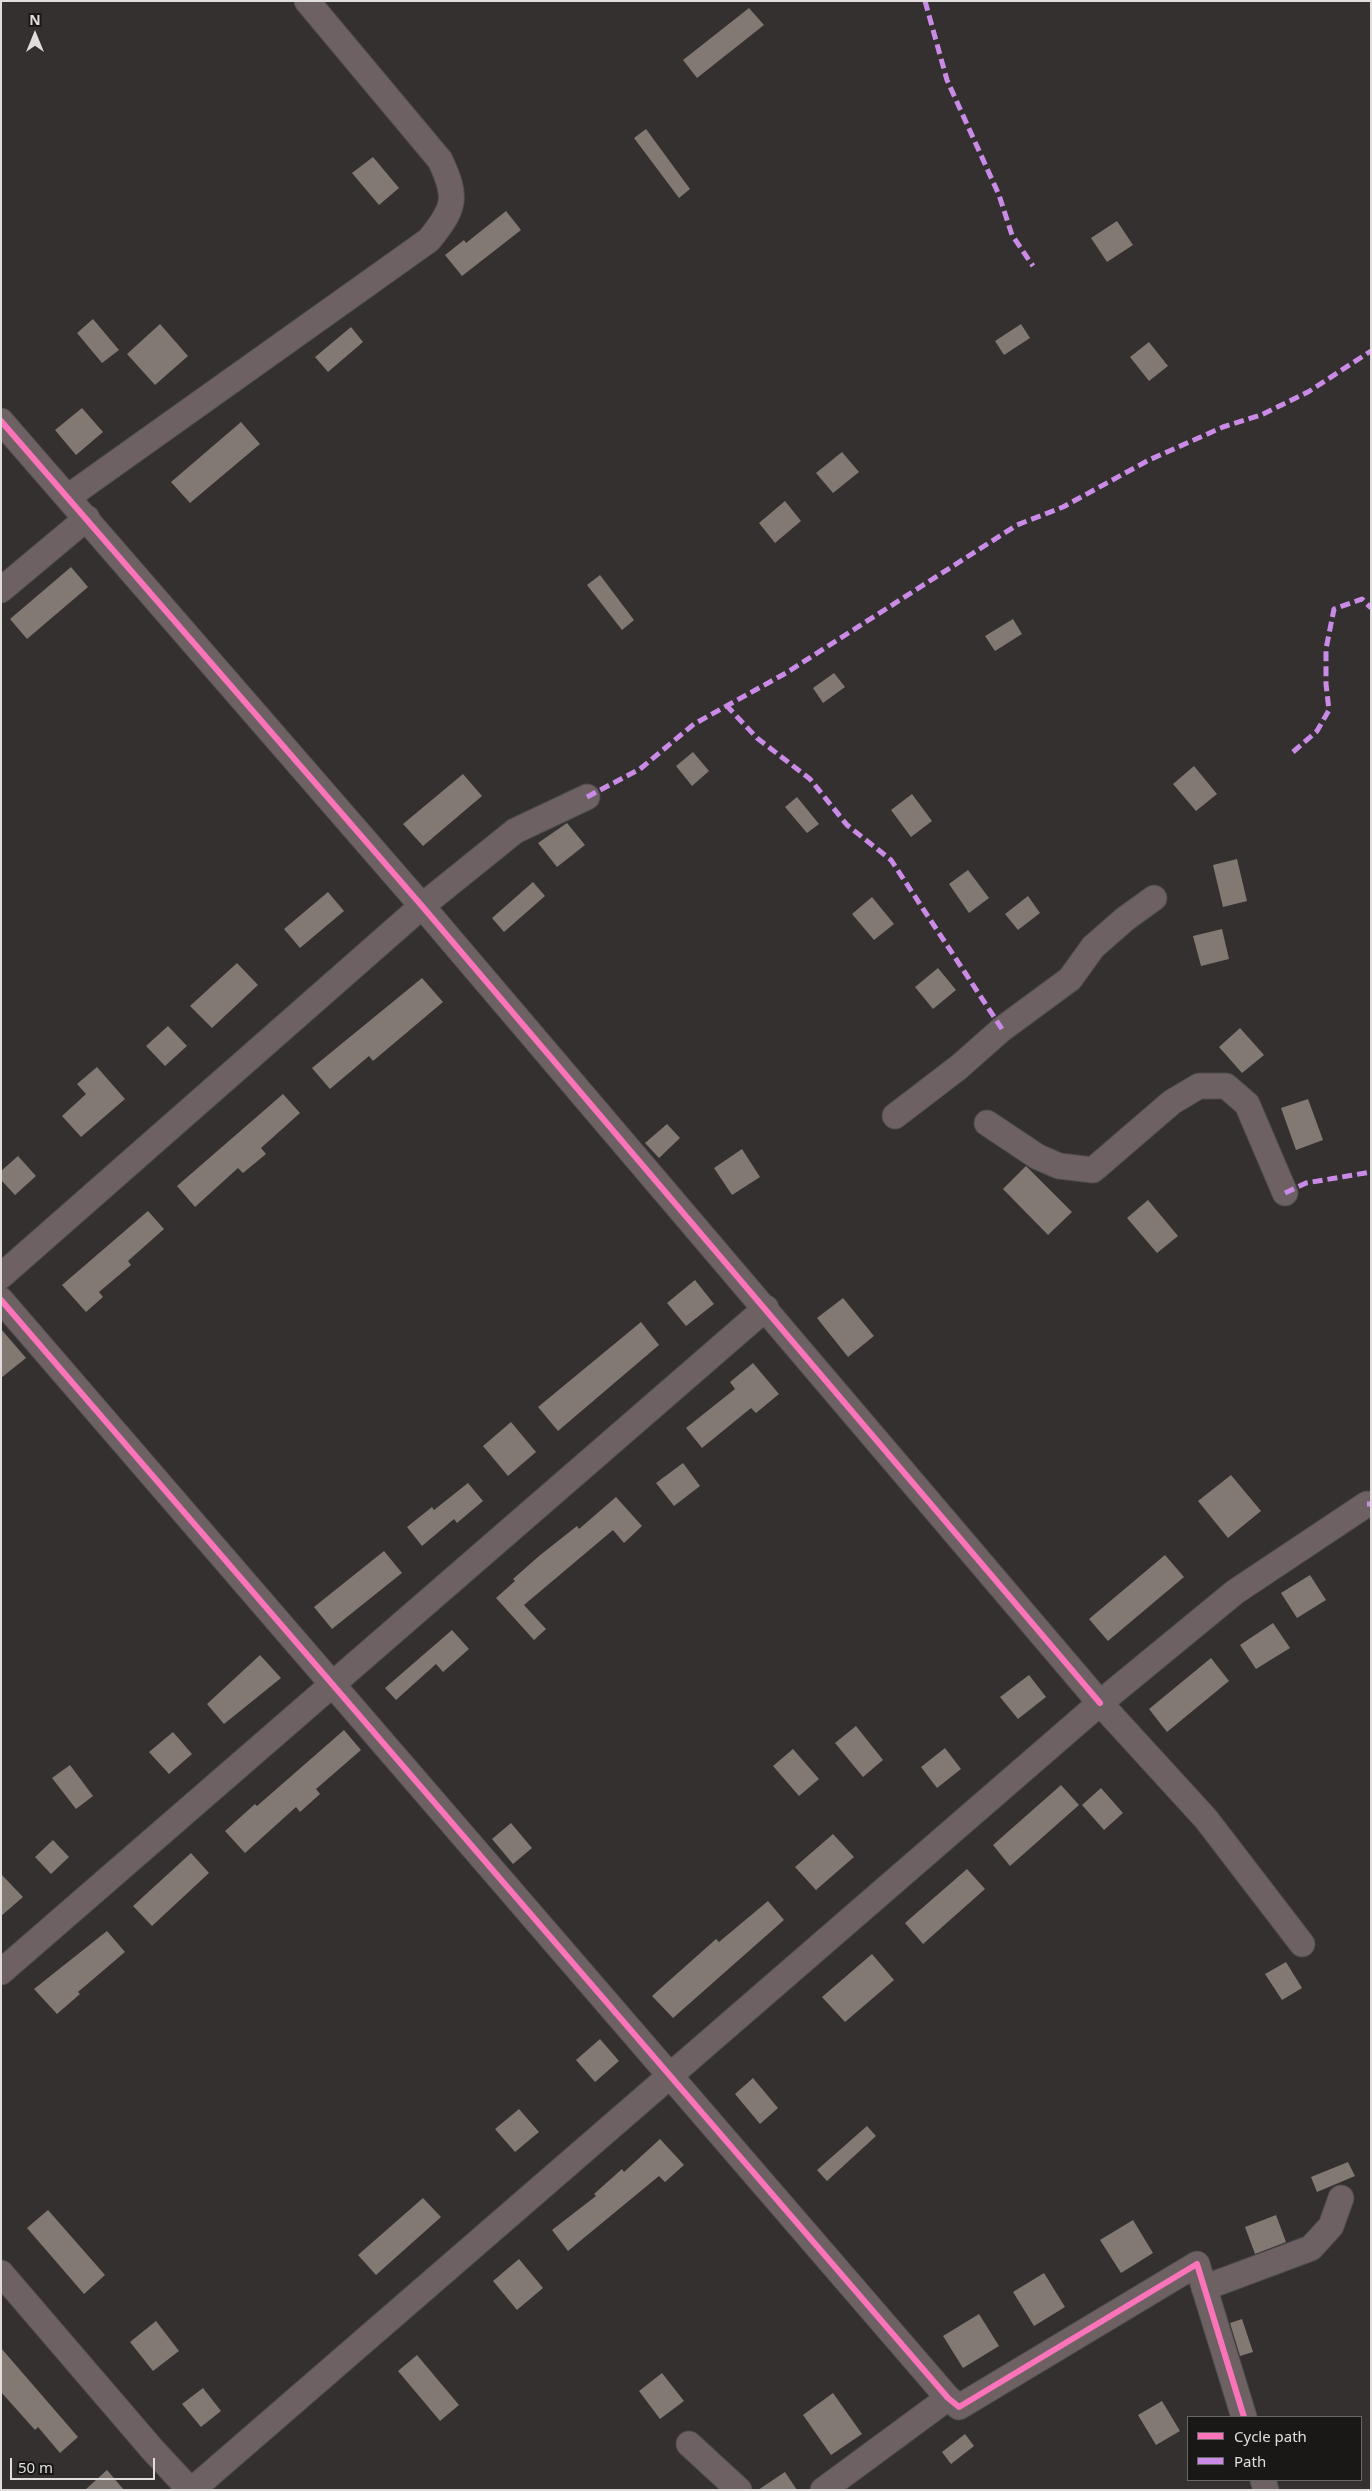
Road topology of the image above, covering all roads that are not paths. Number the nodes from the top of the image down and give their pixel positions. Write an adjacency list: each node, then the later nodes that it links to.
1 (307, 1): 3 (street)
2 (1, 421): 3 (street)
3 (68, 497): 4 (street)
4 (87, 518): 5 (street); 8 (street)
5 (1, 590)
6 (587, 797): 8 (street)
7 (1154, 898): 9 (street)
8 (422, 906): 12 (street); 14 (street)
9 (895, 1116)
10 (987, 1123): 11 (street)
11 (1285, 1193)
12 (1, 1276)
13 (1, 1300): 16 (street)
14 (766, 1308): 16 (street); 17 (street)
15 (1367, 1504): 17 (street)
16 (333, 1683): 19 (street); 20 (street)
17 (1100, 1703): 18 (street); 20 (street)
18 (1302, 1944)
19 (1, 1972)
20 (669, 2074): 24 (street); 27 (street)
21 (1341, 2198): 23 (street)
22 (1, 2273): 27 (street)
23 (1204, 2288): 24 (street); 25 (street)
24 (948, 2398): 29 (street)
25 (1244, 2416)
26 (689, 2444): 28 (street)
27 (191, 2490)
28 (739, 2490)
29 (823, 2490)

